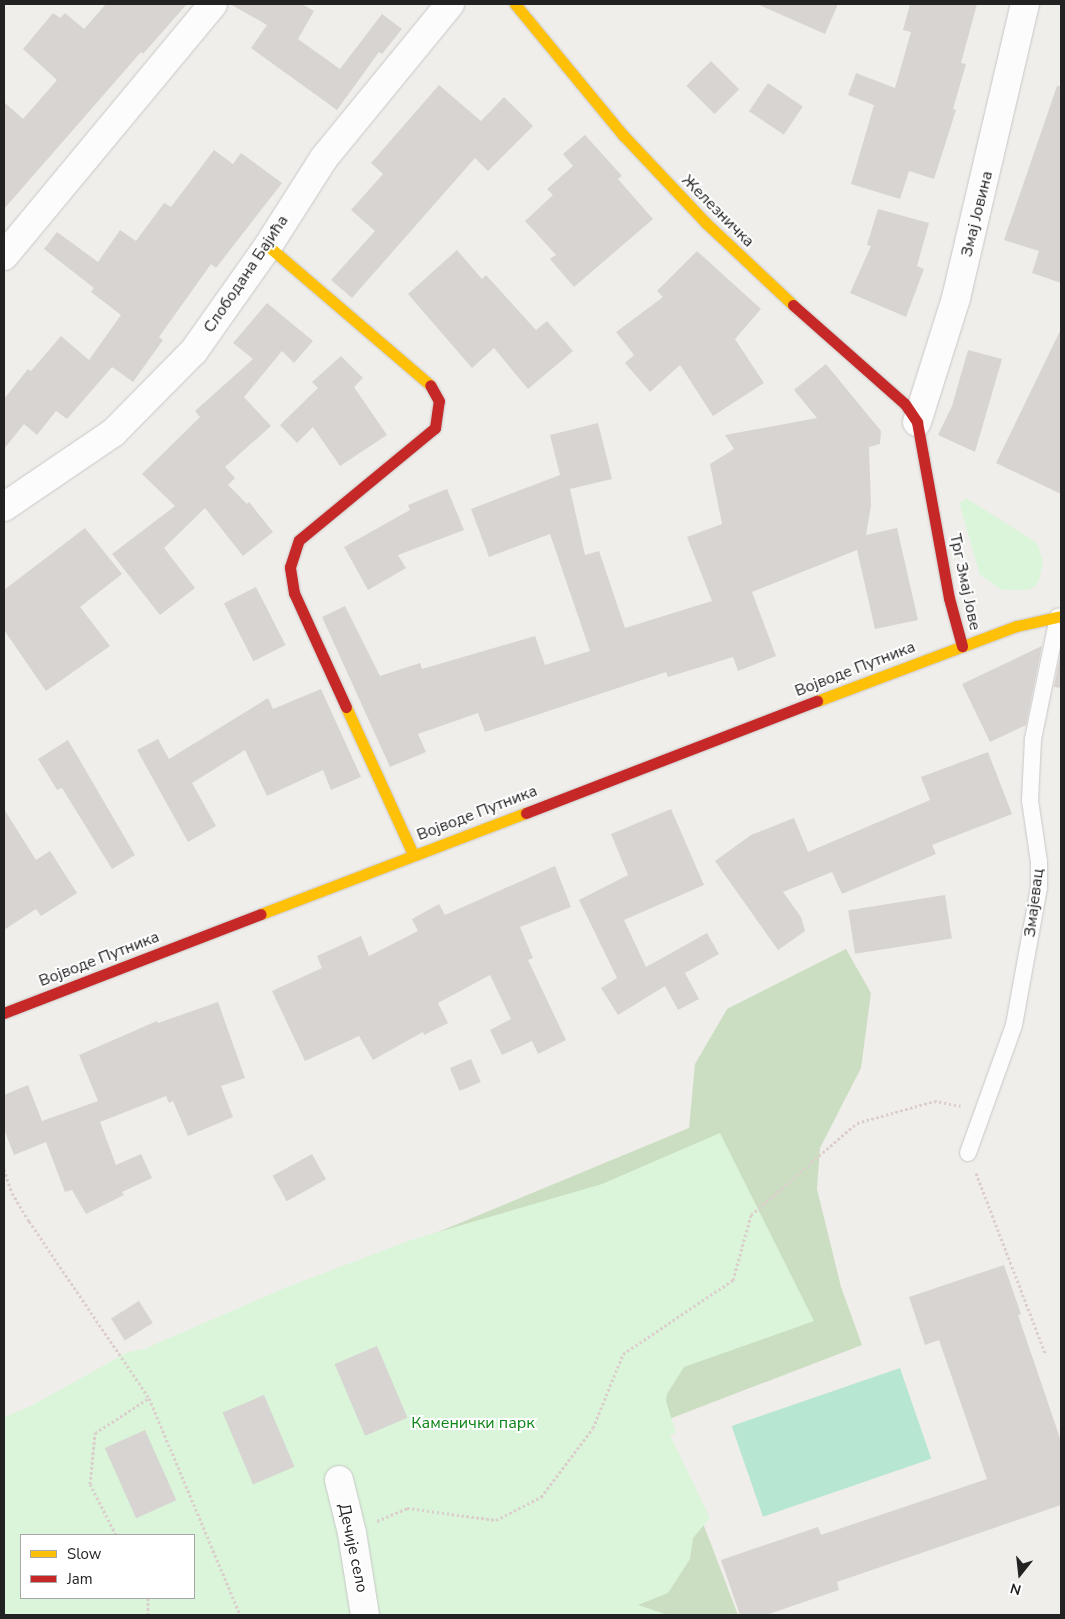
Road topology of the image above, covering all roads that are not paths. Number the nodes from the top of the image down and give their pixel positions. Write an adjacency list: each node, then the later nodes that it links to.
1 (213, 4): 6 (street)
2 (450, 4): 5 (street, Слободана Бајића)
3 (515, 4): 7 (street, Железничка)
4 (1025, 4): 7 (street, Змај Јовина)
5 (268, 246): 8 (street, Слободана Бајића); 11 (street)
6 (4, 256)
7 (917, 422): 10 (street, Трг Змај Јове)
8 (4, 507)
9 (1060, 616): 10 (street, Трг Змај Јове); 13 (lane, Змајевац)
10 (962, 646): 11 (street, Војводе Путника)
11 (413, 854): 12 (street, Војводе Путника)
12 (4, 1013)
13 (968, 1153)
14 (339, 1480): 15 (street, Дечије село)
15 (365, 1615)

